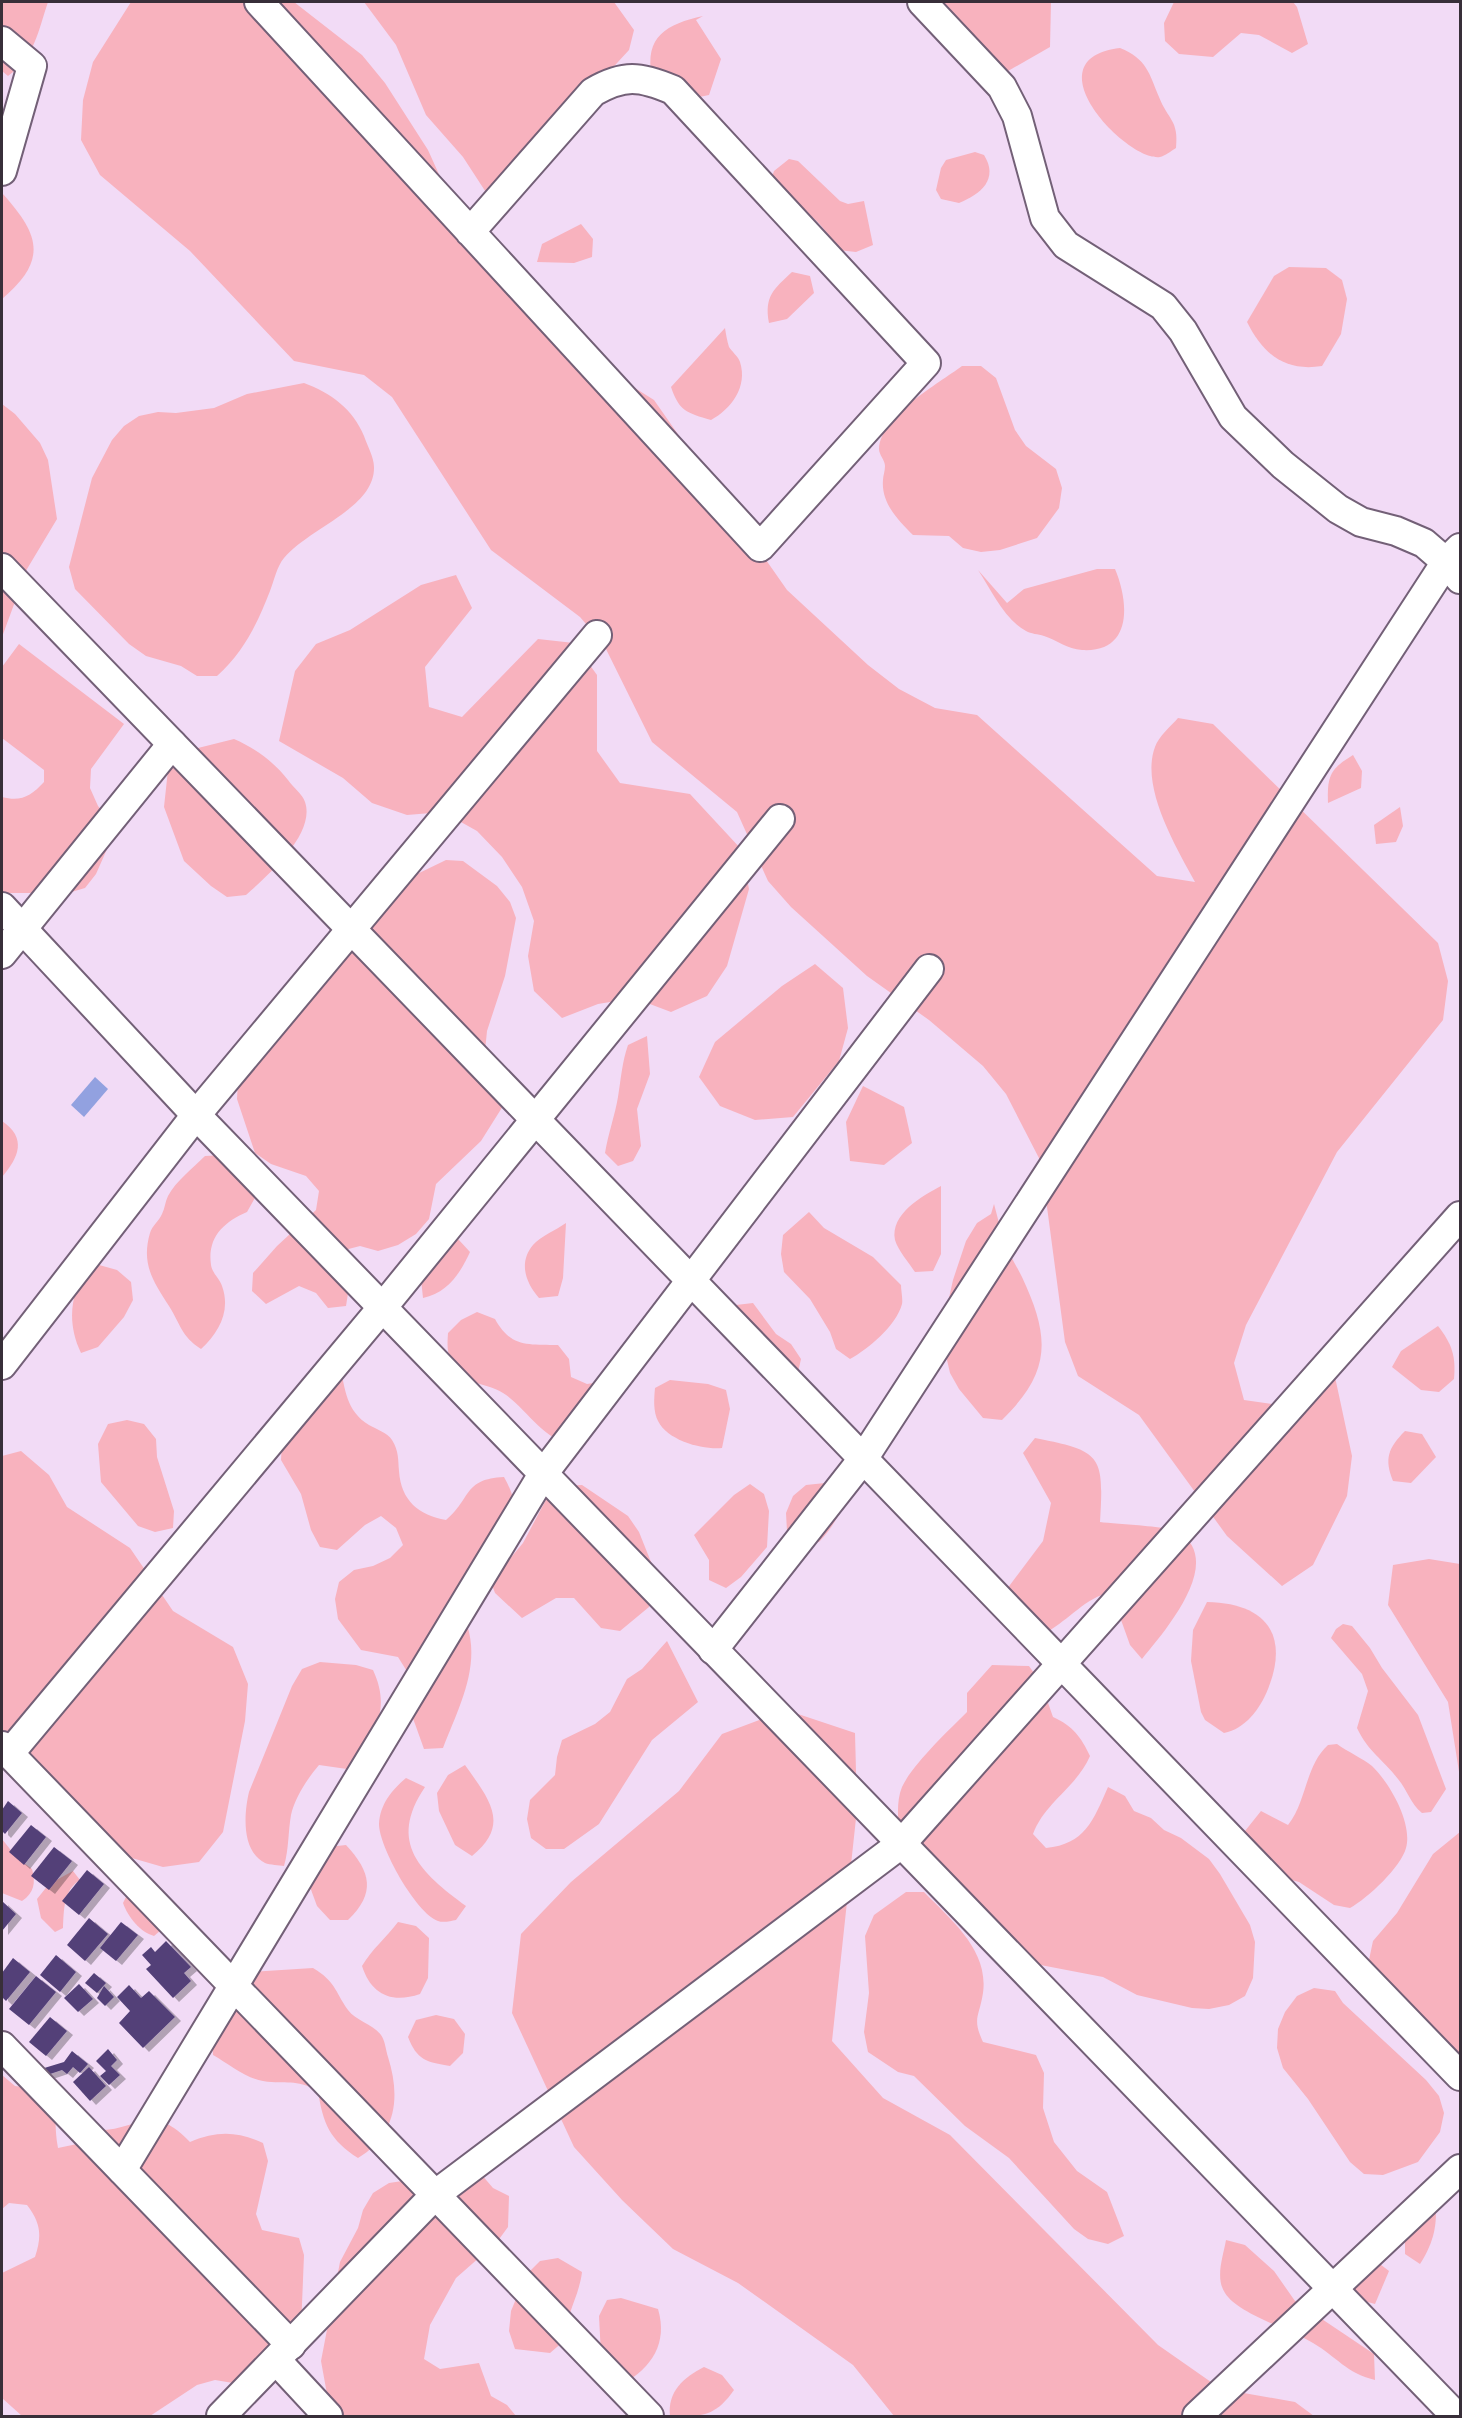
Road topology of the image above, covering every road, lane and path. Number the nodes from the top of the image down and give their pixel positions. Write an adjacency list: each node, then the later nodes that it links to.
1 (259, 2): 5 (street)
2 (922, 2): 6 (street)
3 (2, 41): 4 (street)
4 (2, 171)
5 (470, 232): 5 (street)
6 (1456, 563): 22 (street)
7 (2, 568): 9 (street)
8 (597, 635): 12 (street)
9 (172, 744): 12 (street); 13 (street)
10 (780, 819): 17 (street)
11 (2, 907): 13 (street)
12 (350, 928): 16 (street); 17 (street)
13 (22, 929): 14 (street); 16 (street)
14 (2, 954)
15 (929, 969): 19 (street)
16 (196, 1115): 20 (street); 21 (street)
17 (534, 1119): 19 (street); 20 (street)
18 (1461, 1216): 25 (street)
19 (691, 1280): 22 (street); 23 (street)
20 (382, 1308): 23 (street); 26 (street)
21 (2, 1365)
22 (863, 1459): 24 (street); 25 (street)
23 (543, 1474): 24 (street); 28 (street)
24 (713, 1650): 27 (street)
25 (1061, 1663): 27 (street); 30 (street)
26 (5, 1750): 28 (street)
27 (902, 1844): 33 (street); 34 (street)
28 (234, 1986): 32 (street); 33 (street)
29 (2, 2046): 32 (street)
30 (1461, 2076)
31 (1461, 2169): 34 (street)
32 (122, 2170): 35 (street)
33 (436, 2194): 35 (street); 38 (street)
34 (1333, 2289): 39 (street); 40 (street)
35 (283, 2352): 36 (street); 37 (street)
36 (221, 2416)
37 (328, 2416)
38 (649, 2416)
39 (1197, 2416)
40 (1456, 2416)

